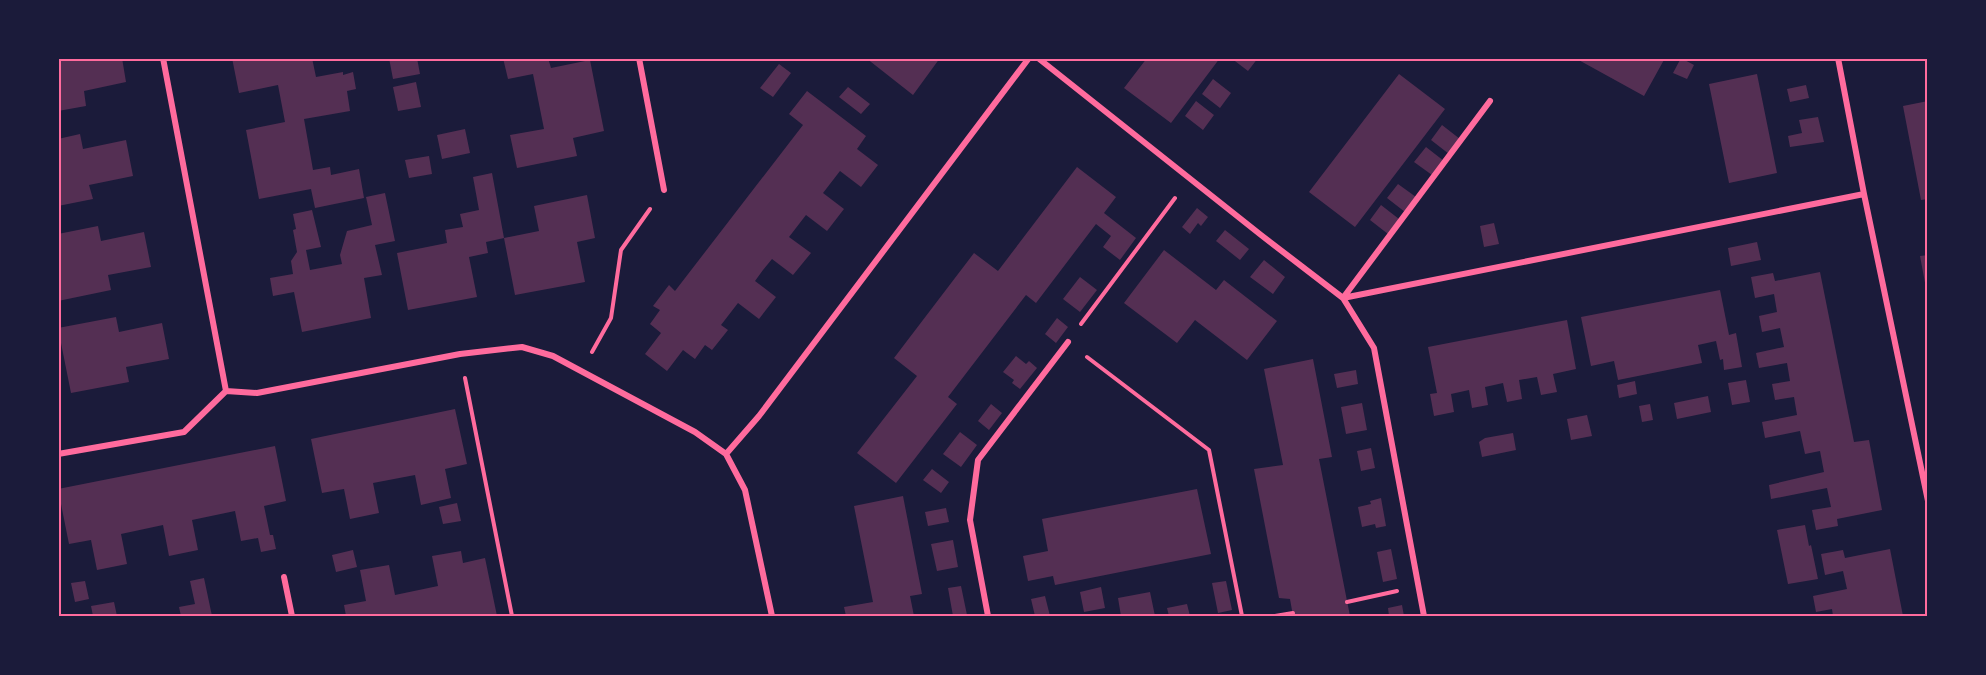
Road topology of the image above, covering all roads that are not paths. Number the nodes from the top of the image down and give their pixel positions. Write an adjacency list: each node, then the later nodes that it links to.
1 (163, 58): 11 (street)
2 (639, 58): 7 (street)
3 (1029, 58): 13 (street)
4 (1038, 58): 9 (street)
5 (1838, 58): 8 (street)
6 (1490, 101): 9 (street)
7 (664, 190)
8 (1864, 194): 9 (street); 14 (street)
9 (1343, 298): 19 (street)
10 (1068, 342): 18 (street)
11 (226, 391): 12 (street); 13 (street)
12 (58, 454)
13 (726, 454): 17 (street)
14 (1928, 501)
15 (284, 576): 16 (street)
16 (292, 616)
17 (772, 616)
18 (988, 616)
19 (1424, 616)

